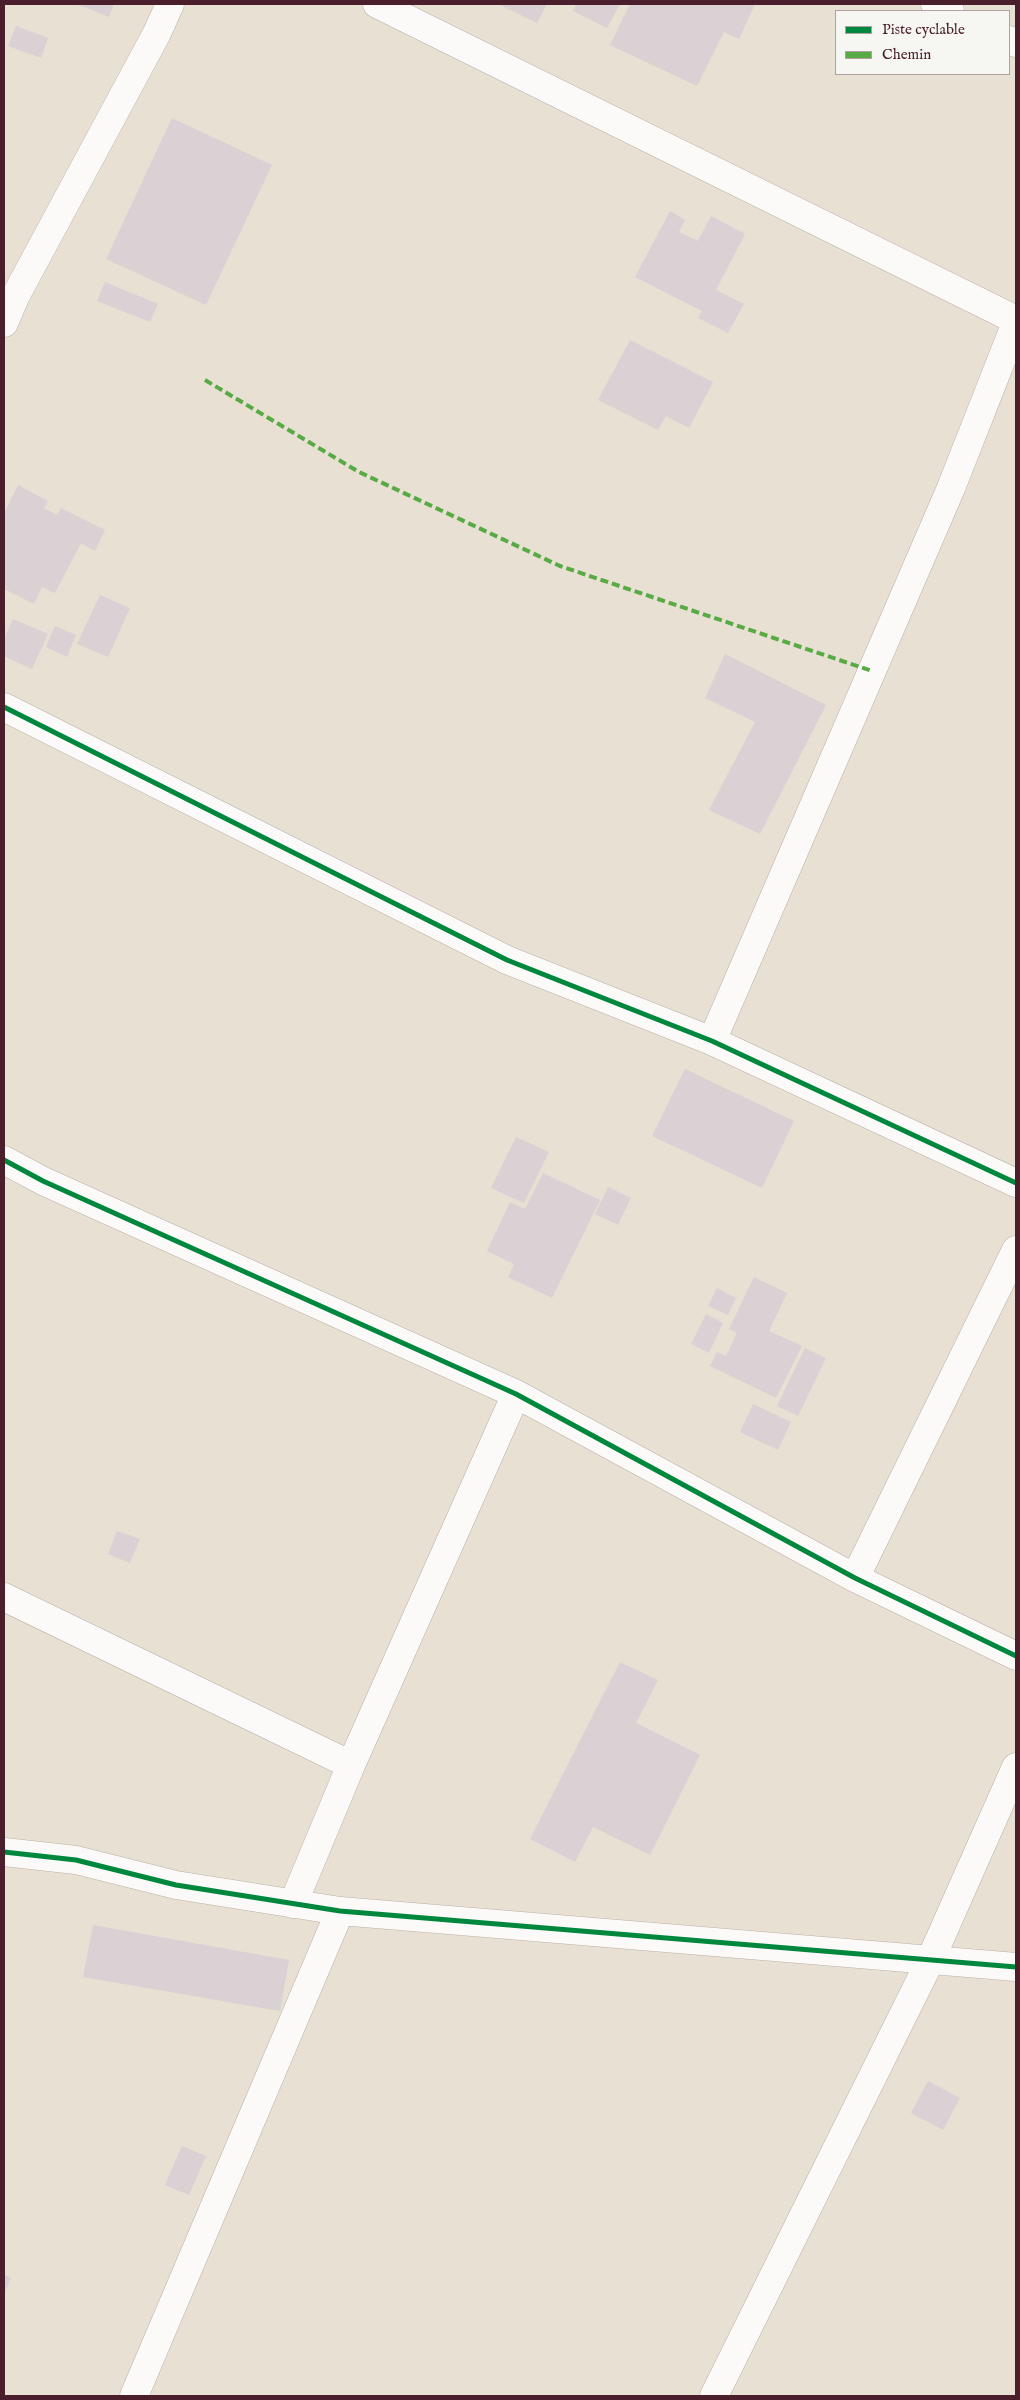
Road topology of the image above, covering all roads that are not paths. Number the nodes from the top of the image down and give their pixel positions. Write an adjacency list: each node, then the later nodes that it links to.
1 (170, 4): 5 (street)
2 (377, 4): 6 (street)
3 (934, 4): 4 (street)
4 (948, 10)
5 (10, 292): 7 (street)
6 (1016, 321): 9 (street)
7 (4, 323)
8 (4, 706): 9 (street)
9 (712, 1041): 11 (street)
10 (4, 1160): 13 (street)
11 (1016, 1182)
12 (1016, 1250): 14 (street)
13 (516, 1394): 14 (street); 17 (street)
14 (855, 1578): 16 (street)
15 (4, 1597): 17 (street)
16 (1016, 1656)
17 (351, 1765): 20 (street)
18 (1016, 1767): 22 (street)
19 (4, 1852): 20 (street)
20 (293, 1904): 21 (street)
21 (340, 1911): 22 (street); 24 (street)
22 (930, 1961): 23 (street); 25 (street)
23 (1016, 1967)
24 (134, 2396)
25 (714, 2396)

